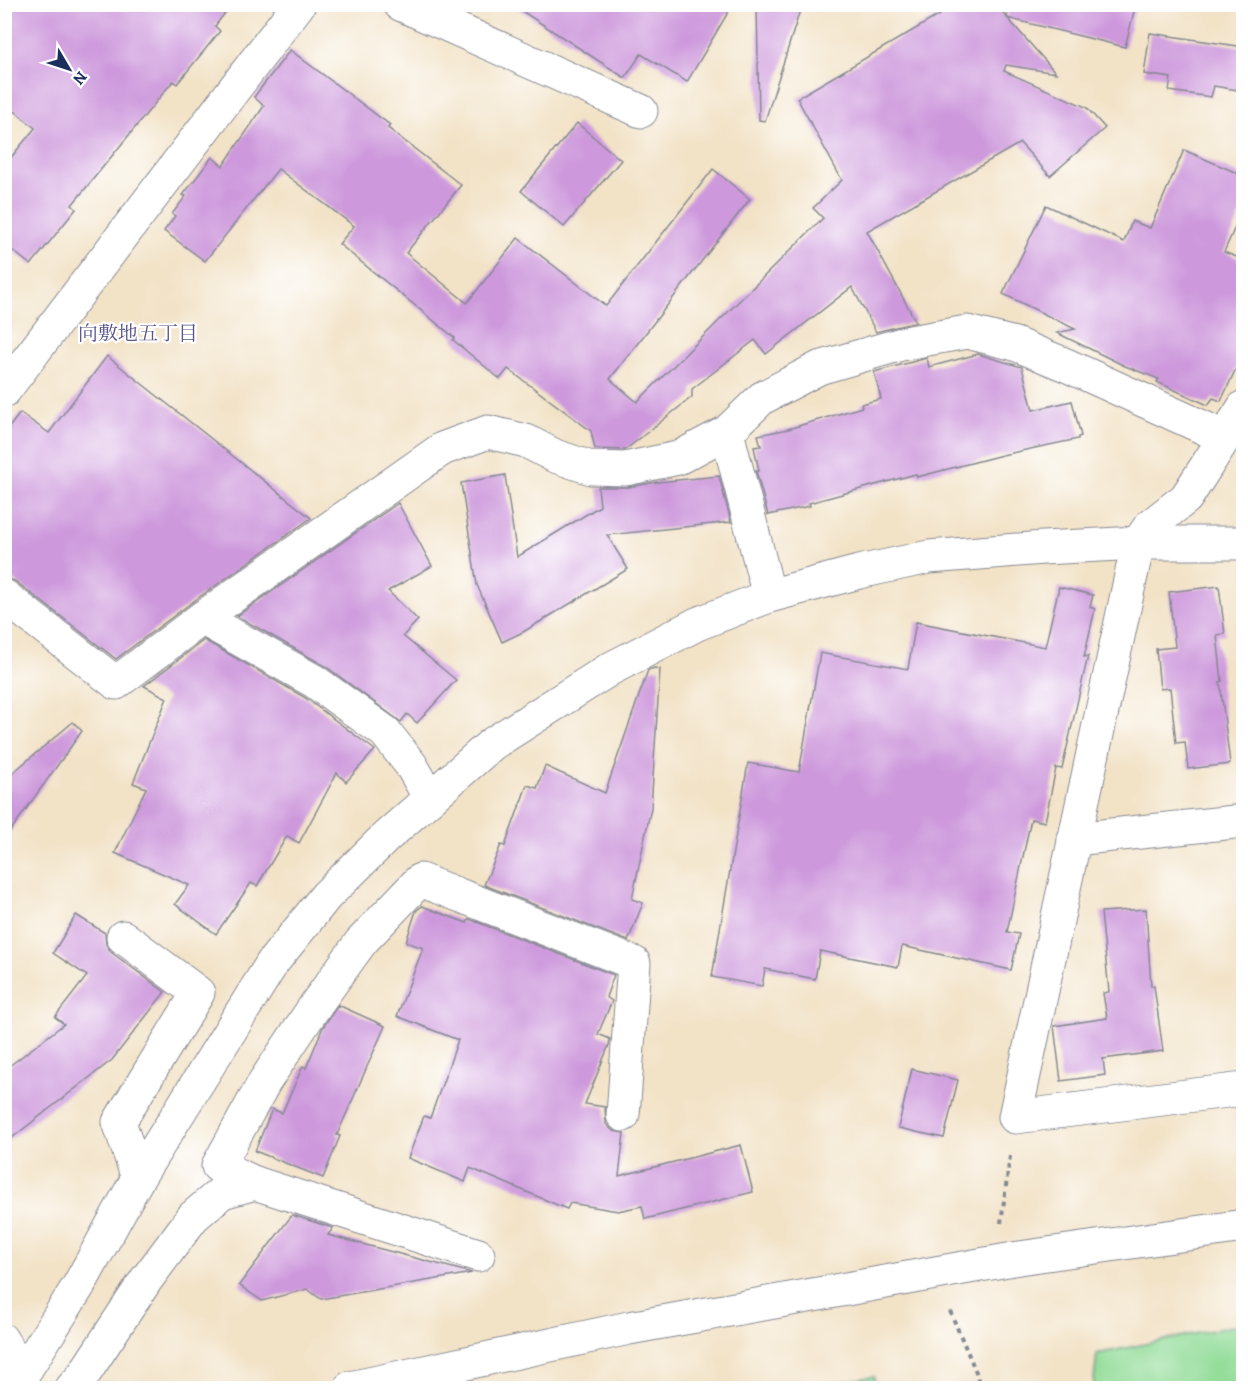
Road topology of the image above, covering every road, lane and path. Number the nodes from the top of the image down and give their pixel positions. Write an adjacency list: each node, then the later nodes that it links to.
1 (299, 4): 4 (street)
2 (399, 4): 3 (street)
3 (641, 111)
4 (5, 389)
5 (1244, 407): 7 (street)
6 (727, 432): 7 (street); 11 (street); 12 (street)
7 (1224, 437): 8 (street)
8 (1137, 543): 9 (street); 11 (street); 15 (street)
9 (1244, 543)
10 (4, 596): 12 (street)
11 (769, 596): 13 (street)
12 (202, 618): 13 (street)
13 (430, 798): 20 (street)
14 (1244, 821): 15 (street)
15 (1074, 839): 19 (street)
16 (123, 937): 20 (street)
17 (1244, 1089): 19 (street)
18 (623, 1114): 21 (street)
19 (1015, 1117): 24 (path)
20 (138, 1178): 27 (street)
21 (255, 1183): 23 (street); 28 (street)
22 (1244, 1226): 24 (street)
23 (478, 1255)
24 (996, 1262): 25 (street)
25 (931, 1274): 29 (street); 30 (path)
26 (4, 1337): 27 (lane)
27 (19, 1380)
28 (72, 1389)
29 (350, 1389)
30 (980, 1389)

